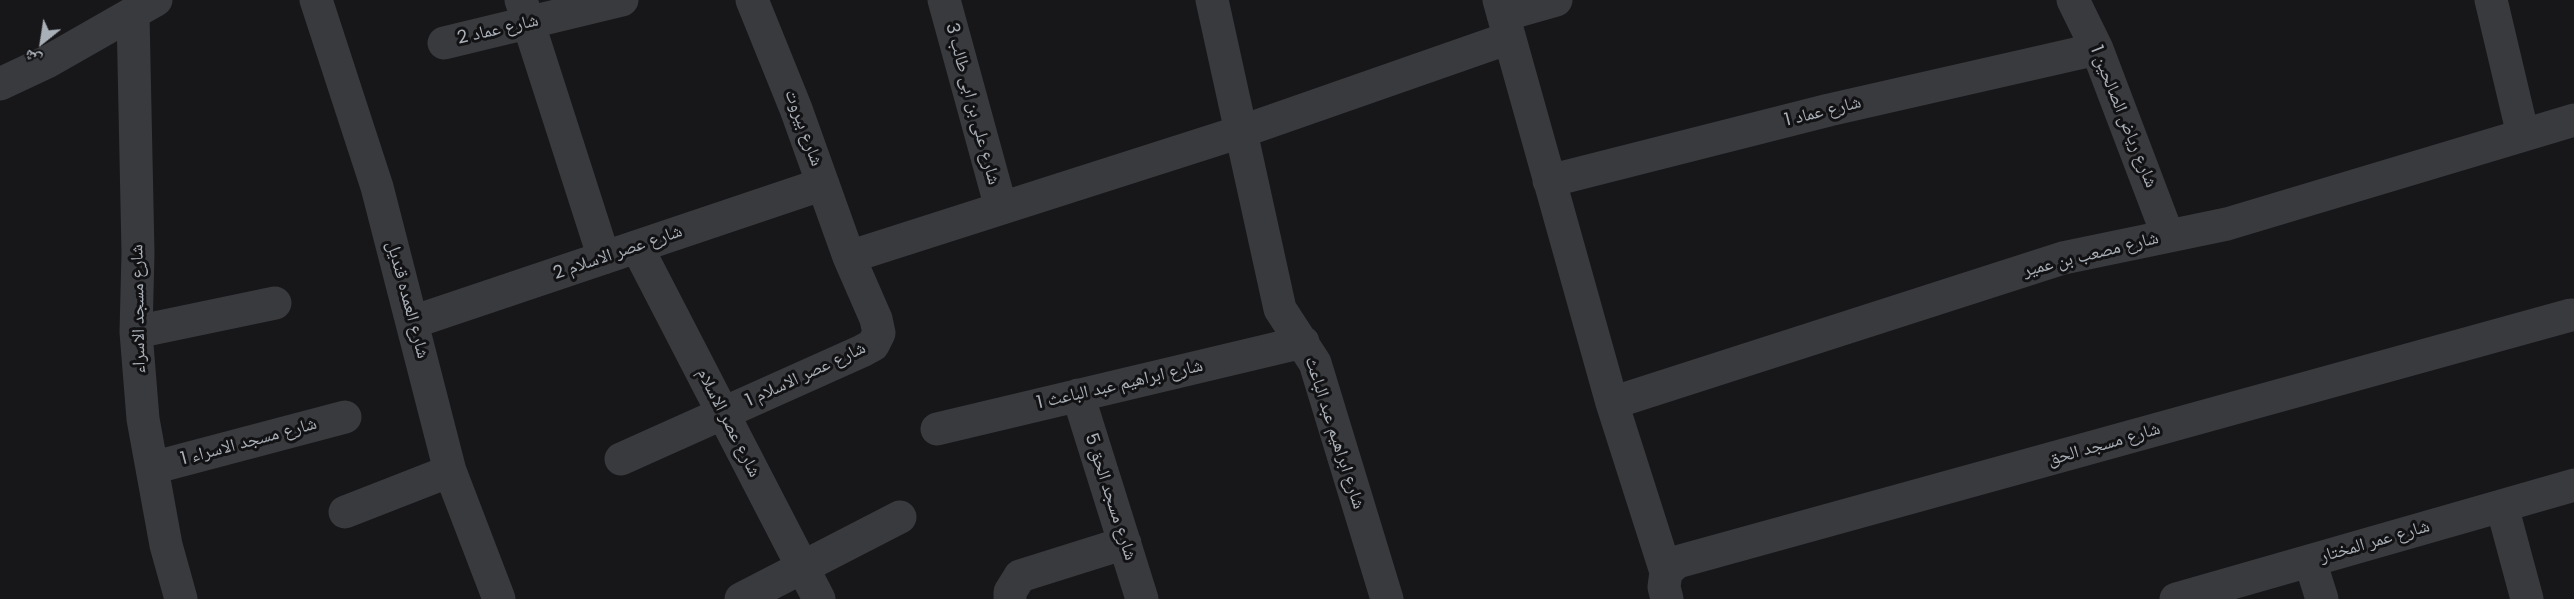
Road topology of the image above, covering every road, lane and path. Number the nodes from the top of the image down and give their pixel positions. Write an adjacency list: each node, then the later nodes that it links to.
1 (316, 0): 27 (street, شارع العمده قنديل)
2 (622, 0): 10 (street, شارع عماد 2)
3 (752, 0): 19 (street, شارع بيروت)
4 (944, 0): 20 (street, شارع على بن ابى طالب 3)
5 (1212, 0): 16 (street, شارع ابراهيم عبد الباعث)
6 (1556, 0): 11 (street)
7 (2073, 0): 13 (street, شارع رياض الصالحين 1)
8 (2491, 0): 17 (street)
9 (145, 7): 14 (street); 28 (street, شارع مسجد الاسراء)
10 (524, 12): 12 (street, شارع عماد 2); 24 (street)
11 (1504, 18): 16 (street); 18 (street)
12 (444, 43)
13 (2097, 49): 18 (street, شارع عماد 1); 21 (street, شارع رياض الصالحين 1)
14 (0, 84)
15 (2574, 120): 17 (street, شارع مصعب بن عمير)
16 (1240, 132): 20 (street); 29 (street, شارع ابراهيم عبد الباعث)
17 (2523, 135): 21 (street, شارع مصعب بن عمير)
18 (1550, 181): 31 (street)
19 (823, 184): 22 (street, شارع عصر الاسلام 2); 23 (street, شارع بيروت)
20 (1000, 208): 23 (street)
21 (2168, 236): 31 (street, شارع مصعب بن عمير)
22 (637, 247): 24 (street, شارع عصر الاسلام 2); 32 (street, شارع عصر الاسلام)
23 (849, 257): 32 (street, شارع عصر الاسلام 1)
24 (603, 258): 27 (street, شارع عصر الاسلام 2)
25 (275, 303): 28 (street)
26 (2571, 315): 45 (street, شارع مسجد الحق)
27 (413, 322): 37 (street, شارع العمده قنديل)
28 (136, 332): 36 (street, شارع مسجد الاسراء)
29 (1302, 342): 30 (street, شارع ابراهيم عبد الباعث 1); 52 (street, شارع ابراهيم عبد الباعث)
30 (1078, 395): 34 (street, شارع ابراهيم عبد الباعث 1); 42 (street, شارع مسجد الحق 5)
31 (1612, 403): 45 (street)
32 (723, 413): 35 (street, شارع عصر الاسلام 1); 44 (street, شارع عصر الاسلام)
33 (345, 417): 36 (street, شارع مسجد الاسراء 1)
34 (937, 429)
35 (621, 459)
36 (152, 468): 46 (street, شارع مسجد الاسراء)
37 (450, 471): 40 (street); 47 (street, شارع العمده قنديل)
38 (2574, 485): 39 (street, شارع عمر المختار)
39 (2502, 506): 43 (street, شارع عمر المختار); 55 (street)
40 (345, 512)
41 (900, 517): 44 (street)
42 (1125, 543): 50 (street); 51 (street, شارع مسجد الحق 5)
43 (2310, 561): 53 (street, شارع عمر المختار); 54 (street)
44 (802, 567): 48 (street); 49 (street, شارع عصر الاسلام)
45 (1666, 586)
46 (181, 599)
47 (499, 599)
48 (741, 599)
49 (819, 599)
50 (1010, 599)
51 (1142, 599)
52 (1387, 599)
53 (2176, 599)
54 (2322, 599)
55 (2527, 599)

